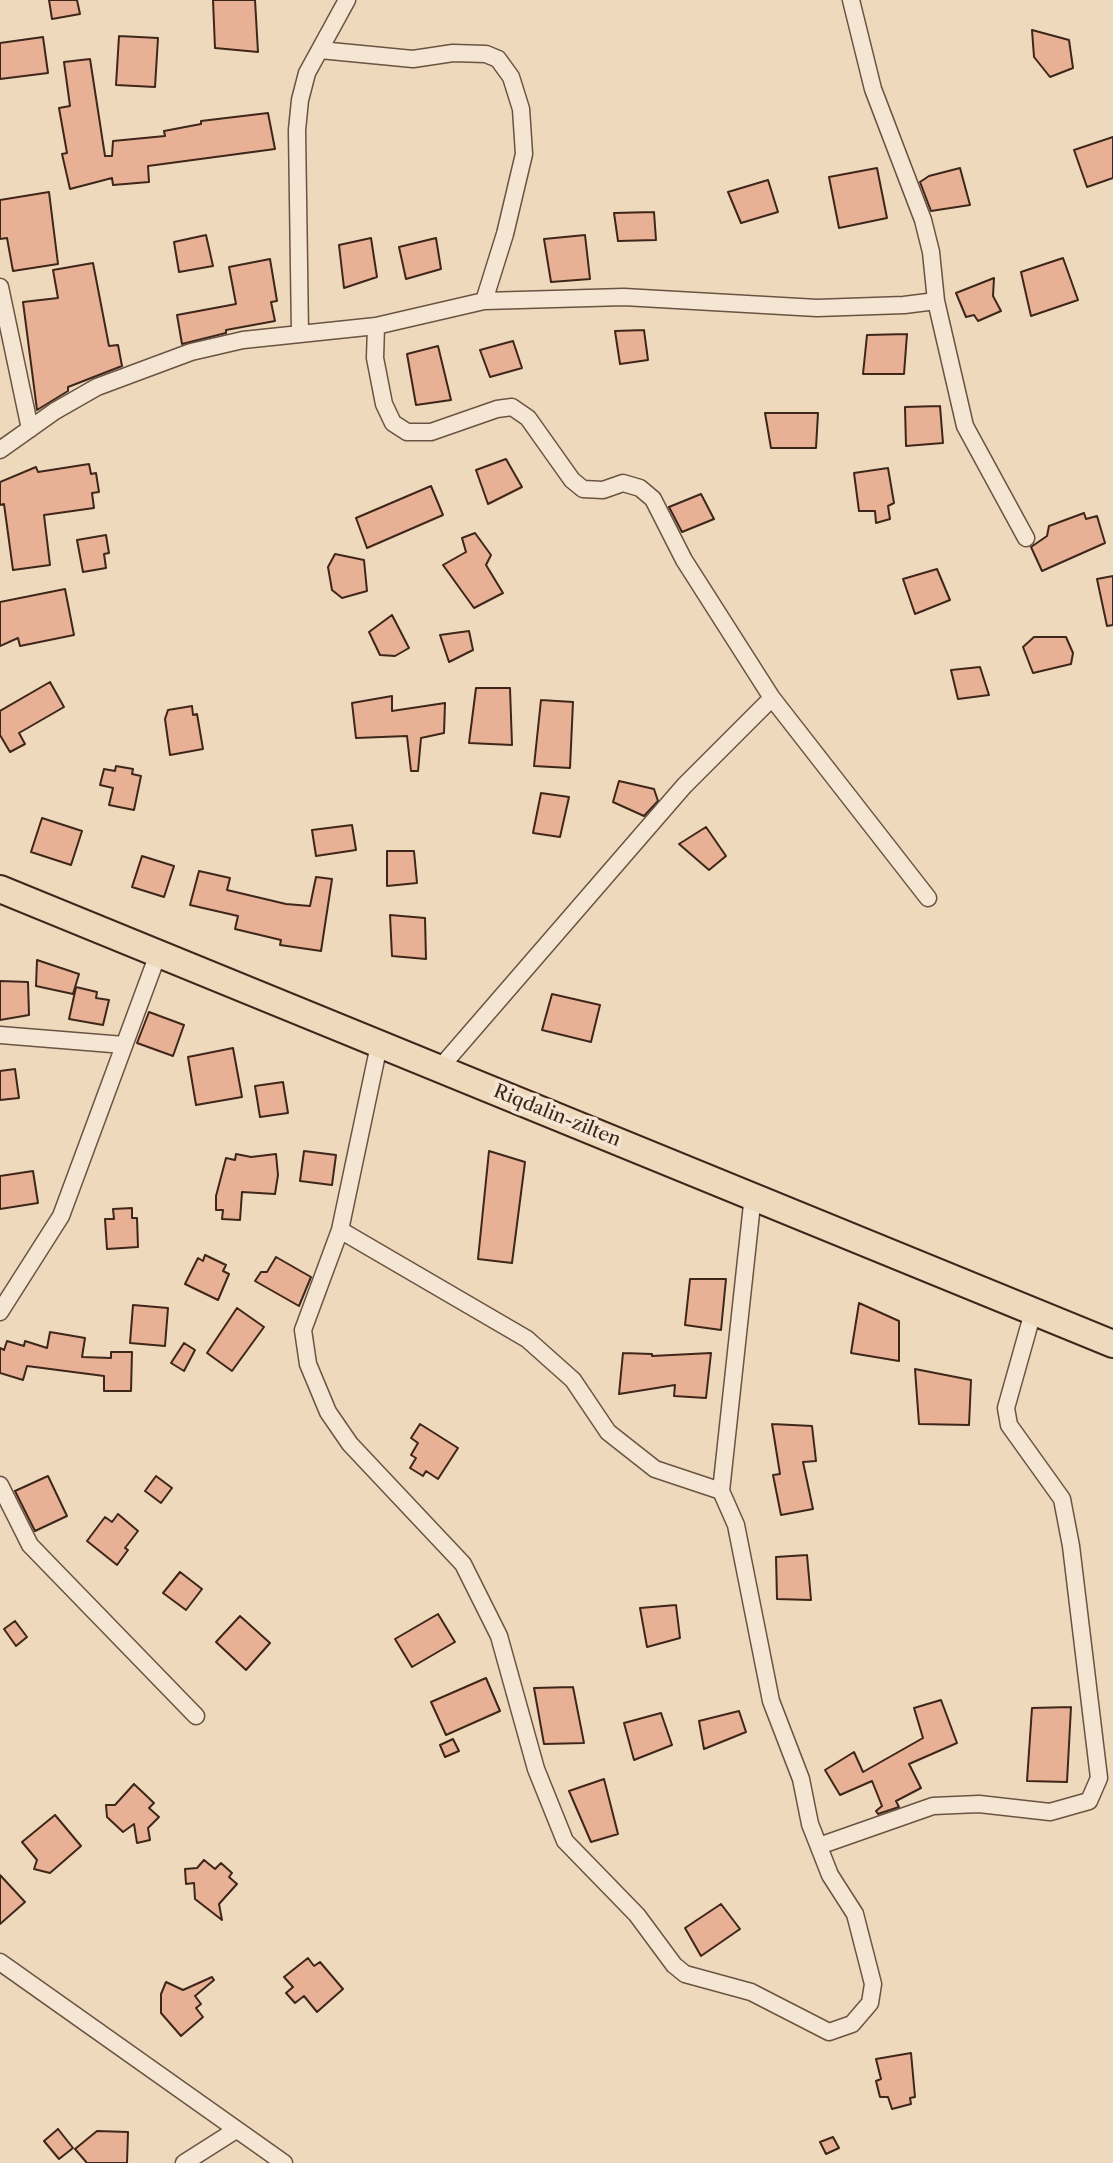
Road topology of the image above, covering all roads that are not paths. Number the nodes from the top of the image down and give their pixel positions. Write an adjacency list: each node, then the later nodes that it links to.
1 (347, 0): 3 (street)
2 (852, 0): 6 (street)
3 (320, 50): 5 (street); 8 (street)
4 (0, 287): 9 (street)
5 (484, 301): 6 (street); 7 (street)
6 (936, 301): 11 (street)
7 (376, 326): 8 (street); 12 (street)
8 (300, 334): 9 (street)
9 (30, 429): 10 (street)
10 (0, 450)
11 (1026, 538)
12 (772, 698): 14 (street); 19 (street)
13 (0, 889): 15 (main road, Riqdalin-zilten)
14 (928, 898)
15 (158, 954): 17 (street); 18 (main road, Riqdalin-zilten)
16 (0, 1035): 17 (street)
17 (124, 1045): 22 (street)
18 (379, 1045): 19 (main road, Riqdalin-zilten); 21 (street)
19 (439, 1069): 20 (main road, Riqdalin-zilten)
20 (752, 1195): 23 (main road, Riqdalin-zilten); 26 (street)
21 (340, 1230): 26 (street); 28 (street)
22 (0, 1312)
23 (1033, 1312): 24 (main road, Riqdalin-zilten); 28 (street)
24 (1113, 1344)
25 (0, 1485): 27 (street)
26 (721, 1491): 28 (street)
27 (195, 1716)
28 (819, 1846)
29 (0, 1962): 30 (street)
30 (236, 2130): 31 (street); 32 (street)
31 (184, 2163)
32 (284, 2163)

